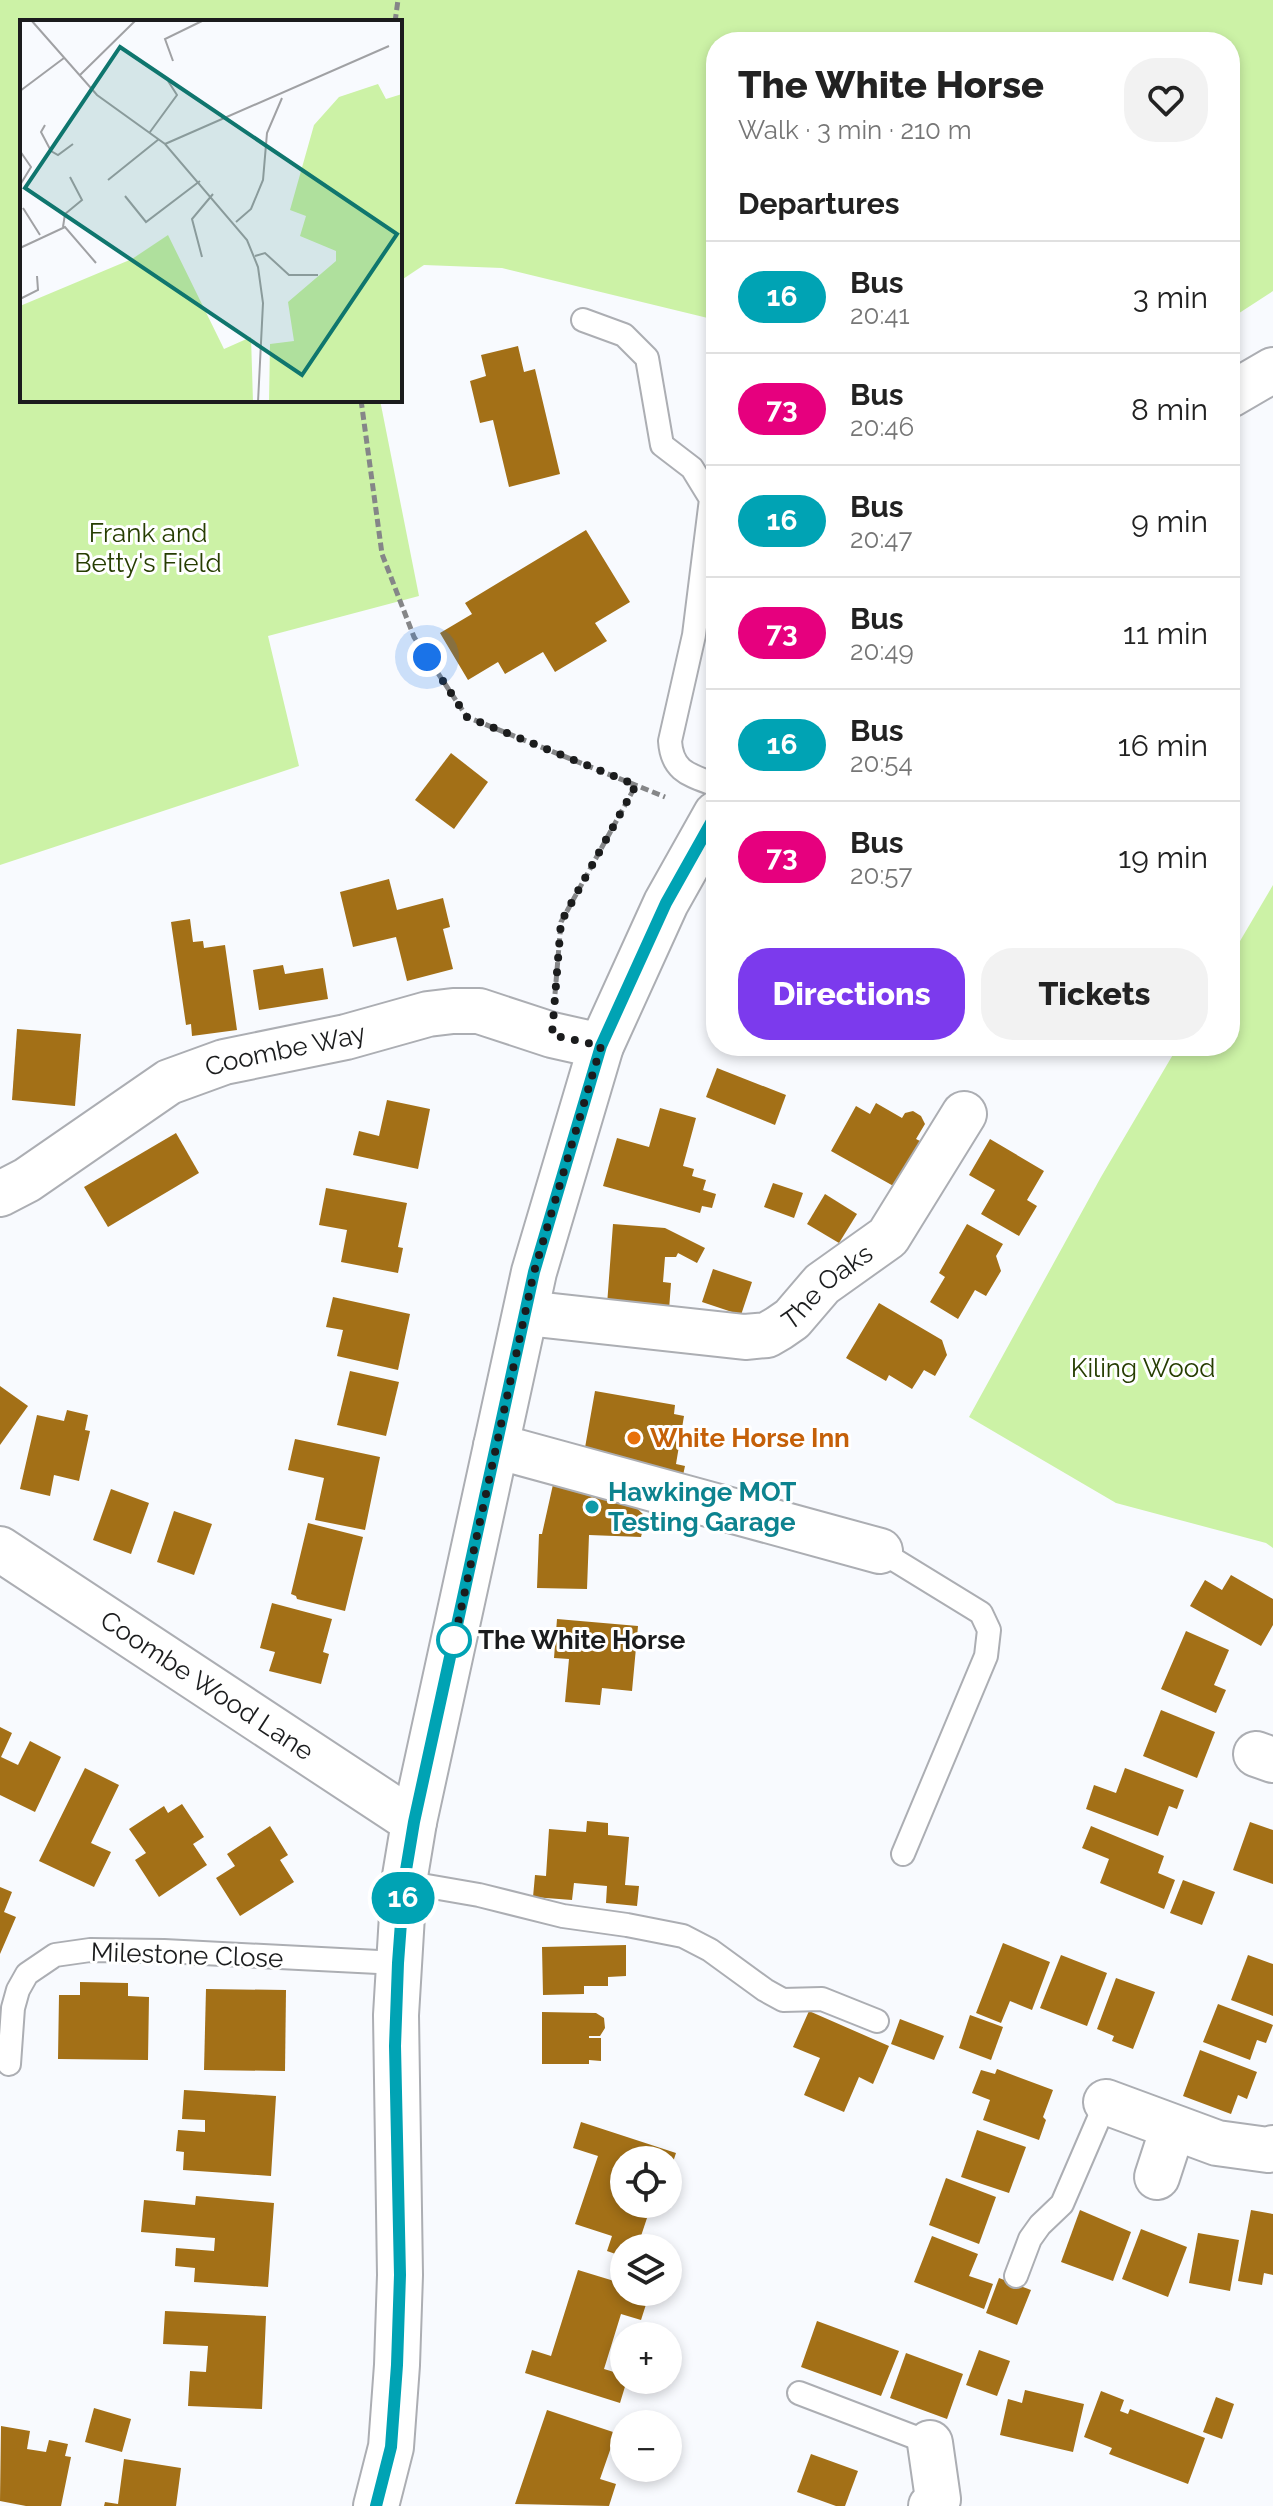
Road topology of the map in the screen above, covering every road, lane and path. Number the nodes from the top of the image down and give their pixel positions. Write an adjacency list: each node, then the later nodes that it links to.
1 (398, 0): 2 (path)
2 (395, 20)
3 (583, 320): 7 (lane)
4 (1273, 370): 5 (street)
5 (1240, 389)
6 (361, 402): 9 (path)
7 (706, 491)
8 (706, 539): 10 (lane)
9 (636, 785): 11 (path); 13 (path)
10 (706, 795)
11 (706, 802)
12 (706, 825): 14 (street)
13 (552, 1035): 14 (street, Coombe Way); 16 (street, Coombe Way)
14 (601, 1046): 17 (street)
15 (964, 1114): 17 (street, The Oaks)
16 (0, 1194)
17 (526, 1313): 18 (street)
18 (496, 1446): 20 (street); 21 (street)
19 (0, 1549): 21 (street, Coombe Wood Lane)
20 (880, 1551): 22 (lane)
21 (414, 1822): 23 (street)
22 (903, 1854)
23 (404, 1882): 24 (street); 25 (lane)
24 (398, 1963): 26 (lane, Milestone Close); 35 (street)
25 (877, 2021)
26 (9, 2064)
27 (1106, 2102): 28 (street); 31 (lane)
28 (1173, 2128): 29 (street); 30 (street)
29 (1273, 2148)
30 (1157, 2177)
31 (1016, 2276)
32 (799, 2393): 33 (lane)
33 (930, 2443): 34 (street)
34 (940, 2504)
35 (376, 2506)

